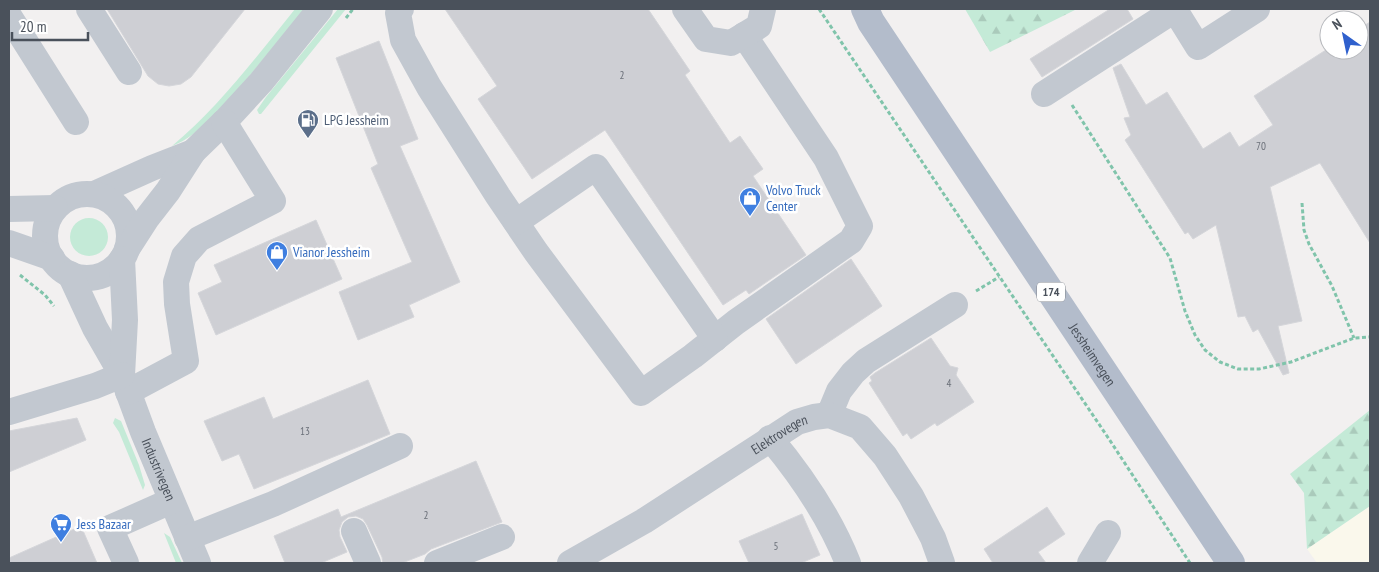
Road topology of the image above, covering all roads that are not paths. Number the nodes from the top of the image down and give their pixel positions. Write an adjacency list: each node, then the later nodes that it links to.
1 (88, 9): 11 (street)
2 (320, 9): 14 (street)
3 (401, 9): 19 (street)
4 (685, 9): 10 (street)
5 (763, 9): 10 (street)
6 (1176, 9): 7 (street); 12 (street)
7 (1258, 9)
8 (865, 13): 43 (main road, Jessheimvegen / 174)
9 (9, 16): 13 (street)
10 (744, 35): 24 (street)
11 (129, 72)
12 (1052, 90)
13 (76, 122)
14 (224, 122): 15 (street); 25 (street)
15 (193, 152): 16 (street); 21 (street)
16 (94, 194): 17 (street); 21 (street)
17 (55, 208): 18 (street); 22 (street)
18 (9, 210)
19 (516, 222): 24 (street); 24 (street)
20 (9, 244): 22 (street)
21 (125, 254): 22 (street); 25 (street, Industrivegen)
22 (61, 266): 25 (street, Industrivegen)
23 (955, 304): 27 (street)
24 (715, 339)
25 (125, 384): 26 (street); 30 (street, Industrivegen)
26 (9, 412)
27 (829, 415): 28 (street, Elektrovegen); 41 (street, Elektrovegen)
28 (770, 438): 39 (street, Elektrovegen); 40 (street)
29 (400, 446): 34 (street)
30 (171, 502): 34 (street, Industrivegen); 35 (street)
31 (354, 531): 37 (street)
32 (1108, 533): 42 (street)
33 (502, 537): 38 (street)
34 (187, 538): 36 (street, Industrivegen)
35 (126, 563)
36 (198, 563)
37 (368, 563)
38 (437, 563)
39 (570, 563)
40 (848, 563)
41 (942, 563)
42 (1090, 563)
43 (1231, 563)

